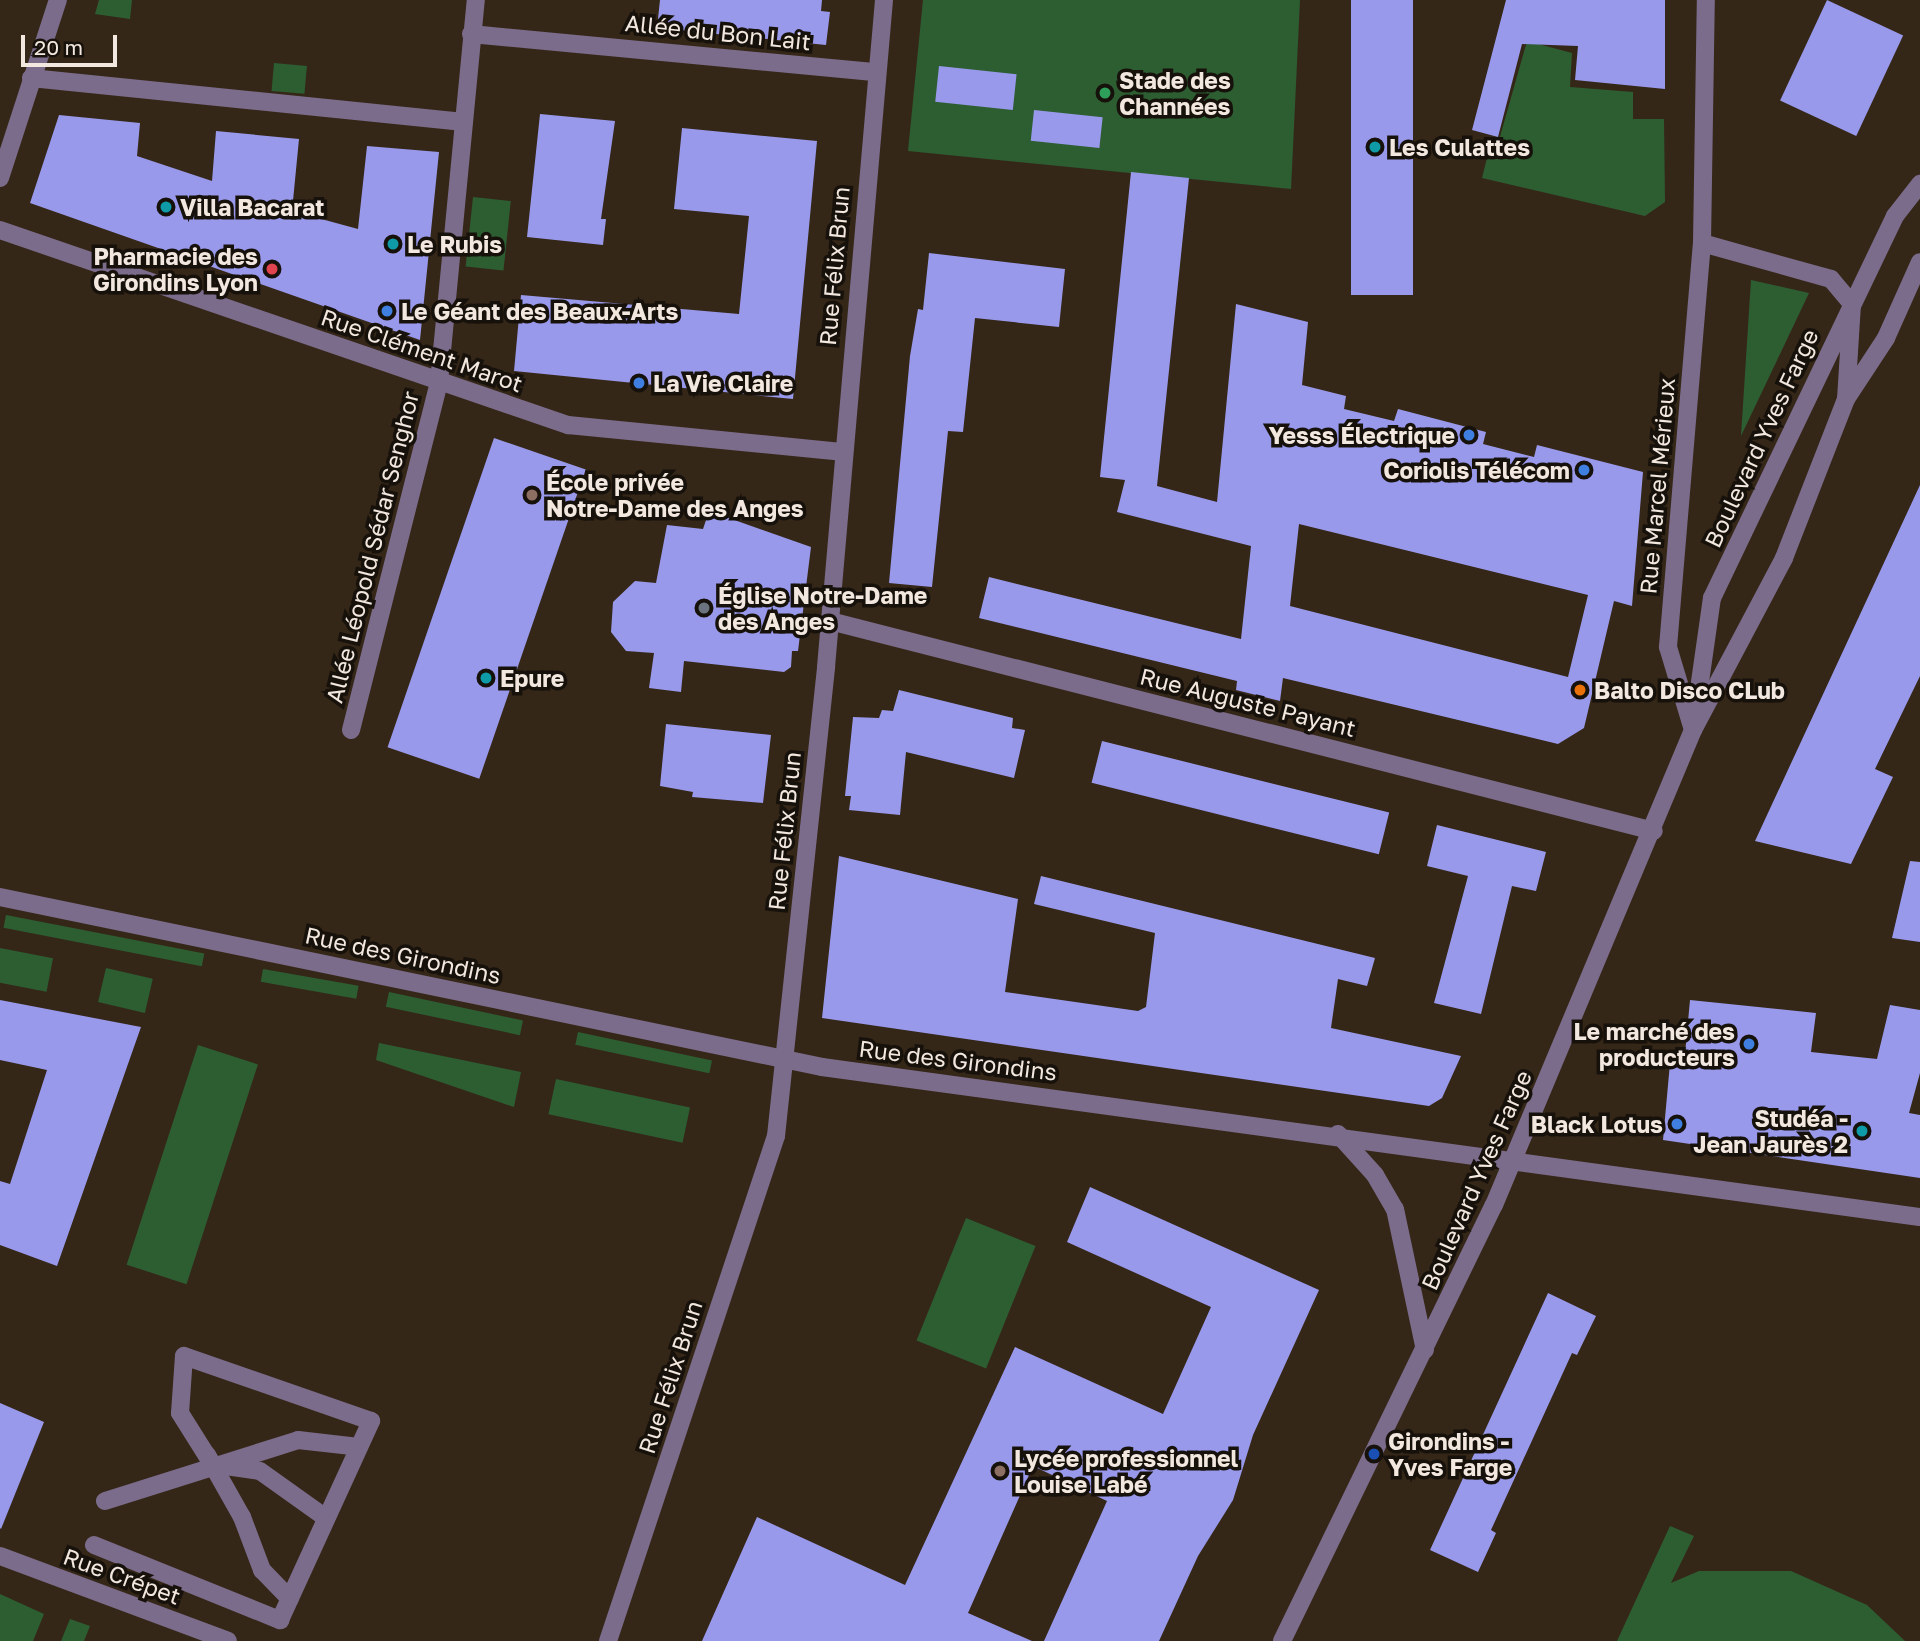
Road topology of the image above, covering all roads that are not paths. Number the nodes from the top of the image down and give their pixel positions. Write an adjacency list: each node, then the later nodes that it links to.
1 (58, 0): 7 (street)
2 (475, 0): 5 (street, Allée Léopold Sédar Senghor)
3 (884, 0): 6 (street, Rue Félix Brun)
4 (1706, 0): 12 (street, Rue Marcel Mérieux)
5 (471, 34): 6 (street, Allée du Bon Lait); 8 (street, Allée Léopold Sédar Senghor)
6 (876, 72): 17 (street, Rue Félix Brun)
7 (31, 78): 8 (street); 9 (street)
8 (464, 122): 15 (street, Allée Léopold Sédar Senghor)
9 (0, 178)
10 (1920, 184): 14 (street, Boulevard Yves Farge)
11 (0, 230): 15 (street, Rue Clément Marot)
12 (1702, 243): 14 (street); 20 (street, Rue Marcel Mérieux)
13 (1920, 262): 16 (street, Boulevard Yves Farge)
14 (1852, 304): 16 (street); 20 (street, Boulevard Yves Farge)
15 (439, 382): 17 (street, Rue Clément Marot); 19 (street, Allée Léopold Sédar Senghor)
16 (1846, 399): 20 (street, Boulevard Yves Farge)
17 (842, 452): 18 (street, Rue Félix Brun)
18 (830, 621): 21 (street, Rue Auguste Payant); 23 (street, Rue Félix Brun)
19 (351, 730)
20 (1693, 730): 21 (street, Boulevard Yves Farge)
21 (1654, 831): 25 (street, Boulevard Yves Farge)
22 (0, 897): 23 (street, Rue des Girondins)
23 (783, 1057): 24 (street, Rue des Girondins); 36 (street, Rue Félix Brun)
24 (1338, 1134): 25 (street, Rue des Girondins); 27 (street)
25 (1515, 1160): 26 (street, Rue des Girondins); 27 (street, Boulevard Yves Farge)
26 (1920, 1217)
27 (1425, 1350): 37 (street, Boulevard Yves Farge)
28 (359, 1447): 29 (street); 29 (street); 31 (street)
29 (207, 1457): 30 (street); 31 (street); 34 (street)
30 (104, 1501)
31 (326, 1518): 34 (street)
32 (94, 1545): 34 (street)
33 (0, 1556): 35 (street, Rue Crépet)
34 (290, 1599)
35 (228, 1641)
36 (608, 1641)
37 (1282, 1641)

